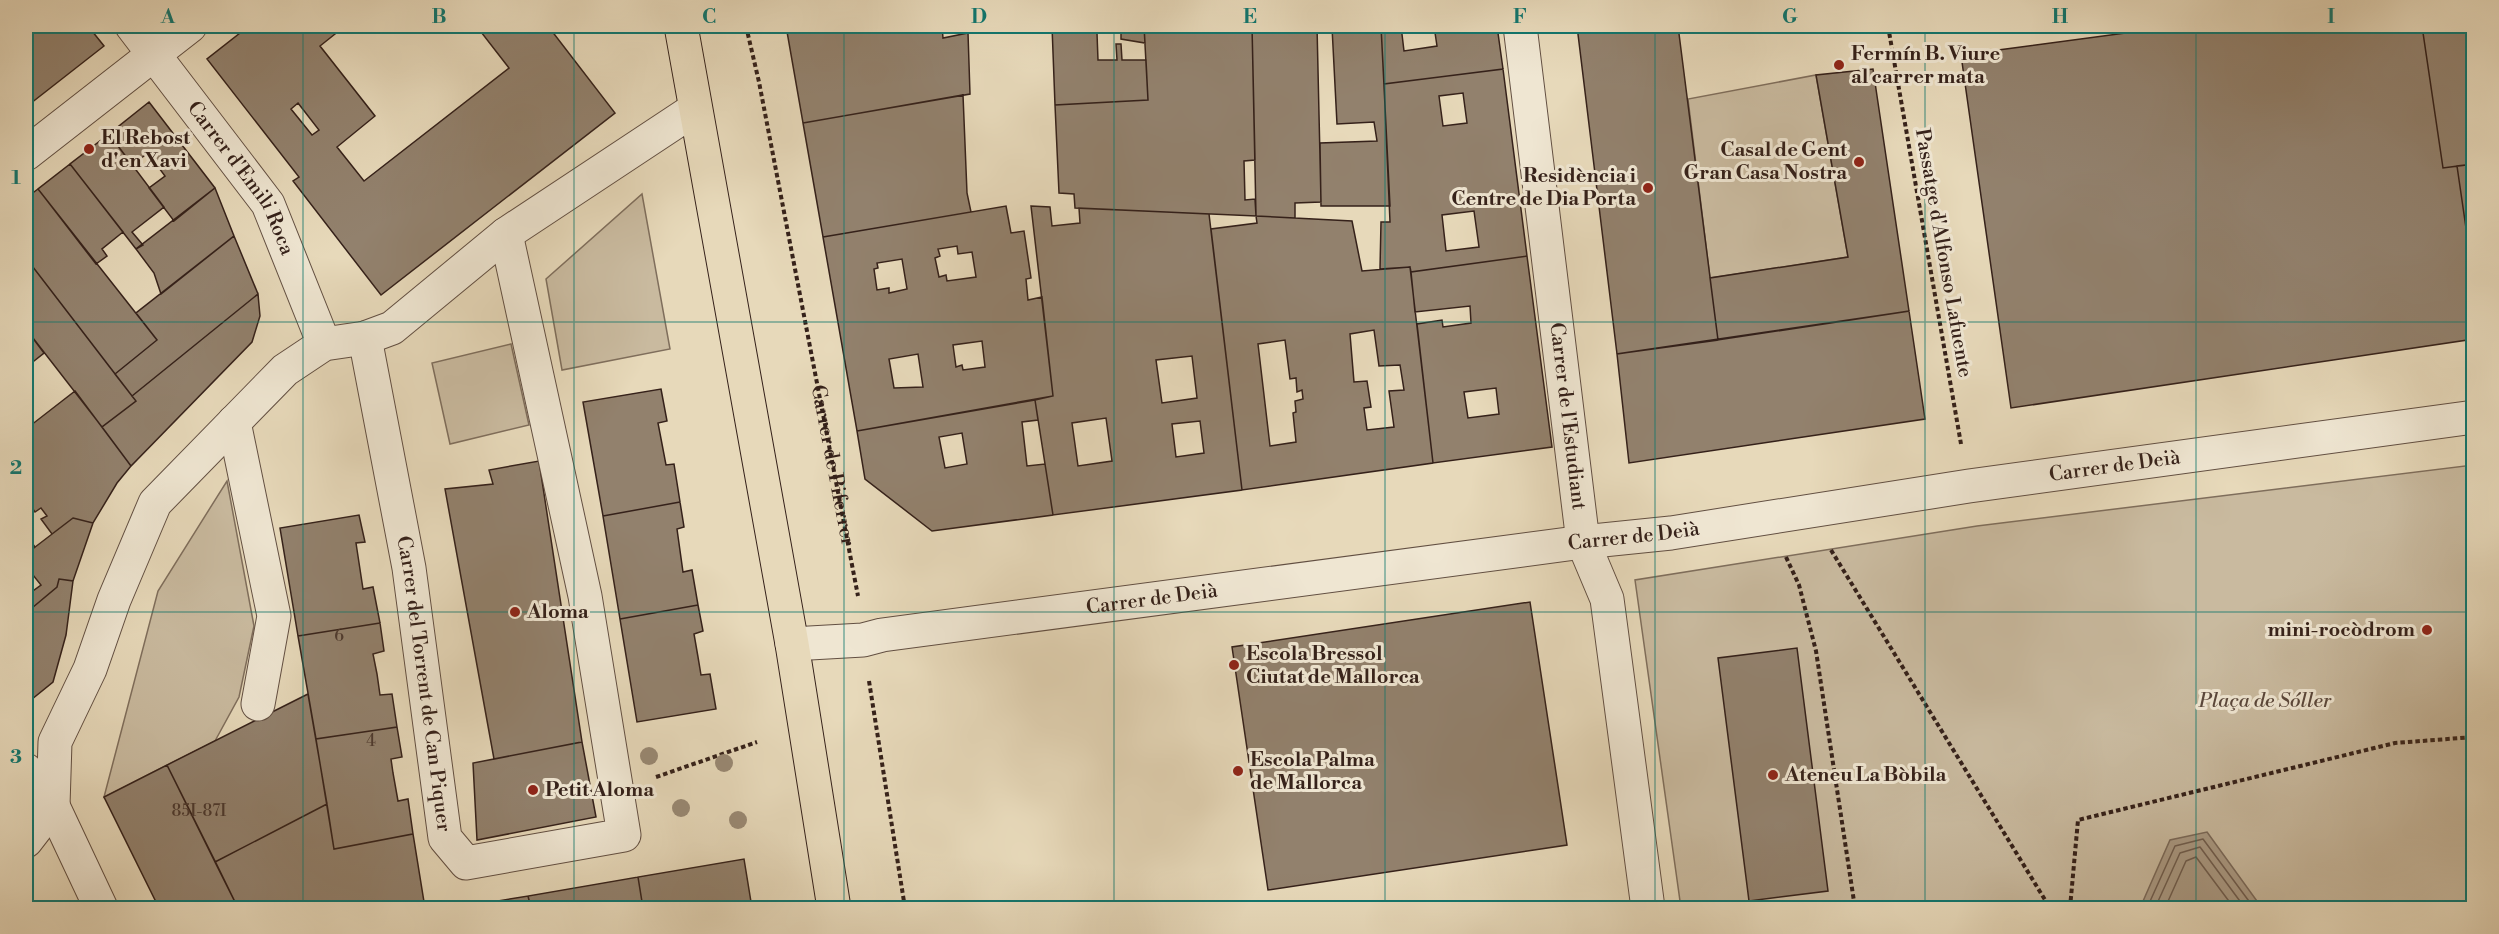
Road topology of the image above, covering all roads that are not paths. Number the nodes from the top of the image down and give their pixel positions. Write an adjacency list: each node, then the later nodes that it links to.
1 (132, 26): 5 (street, Carrer d'Emili Roca)
2 (190, 26): 5 (street)
3 (681, 26): 6 (main road)
4 (1520, 26): 13 (street, Carrer de l'Estudiant)
5 (154, 54): 7 (street); 10 (street, Carrer d'Emili Roca)
6 (695, 109): 8 (street); 14 (main road)
7 (26, 154)
8 (506, 234): 9 (street); 9 (street, Carrer del Torrent de Can Piquer)
9 (365, 338): 10 (street)
10 (324, 345): 12 (street)
11 (2474, 417): 13 (street, Carrer de Deià)
12 (234, 422): 15 (street); 17 (street)
13 (1583, 542): 14 (street, Carrer de Deià); 21 (street, Carrer de l'Estudiant)
14 (792, 644): 20 (main road)
15 (258, 704)
16 (26, 770): 17 (street)
17 (53, 806): 18 (street); 19 (street)
18 (26, 841)
19 (100, 909)
20 (834, 909)
21 (1648, 909)

